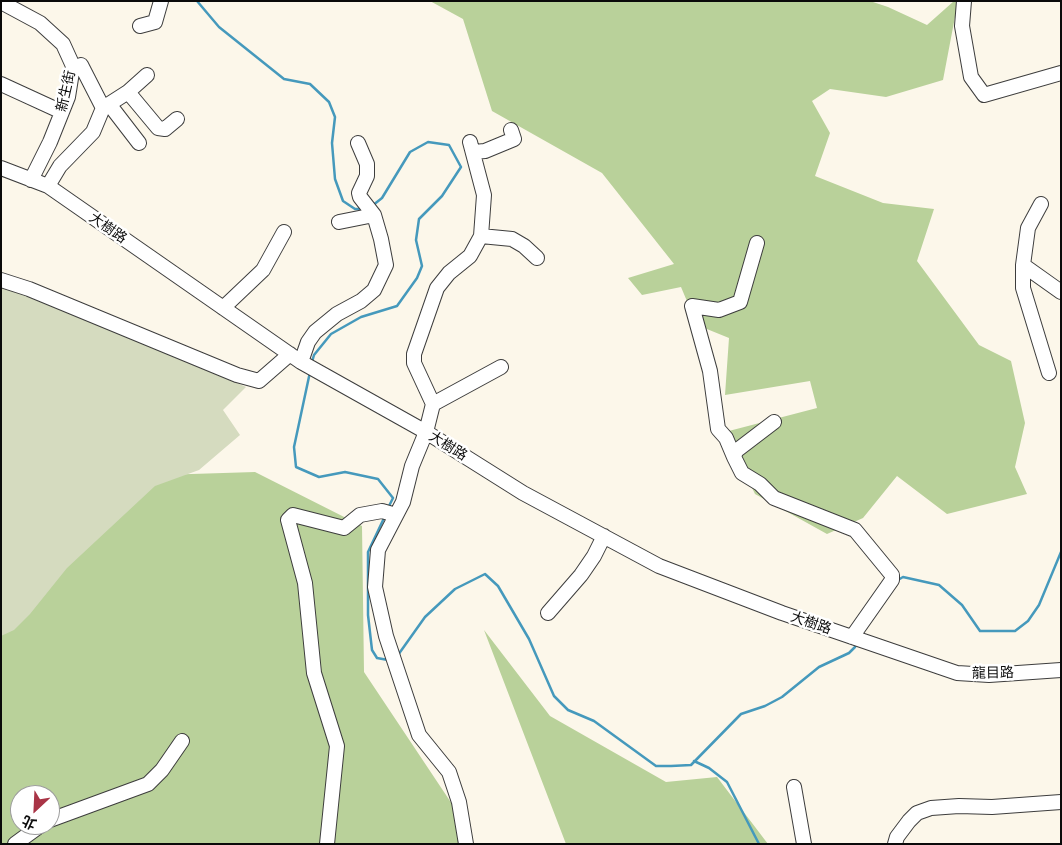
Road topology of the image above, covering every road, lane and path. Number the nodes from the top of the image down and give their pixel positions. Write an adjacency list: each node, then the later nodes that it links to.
1 (161, 1): 4 (street)
2 (964, 1): 6 (street)
3 (14, 3): 11 (street, 新生街)
4 (140, 26)
5 (81, 65): 10 (street)
6 (1061, 73)
7 (147, 76): 9 (street)
8 (1, 84): 11 (street)
9 (128, 92): 10 (street); 12 (street)
10 (106, 106): 14 (street); 18 (street)
11 (62, 112): 17 (street, 新生街)
12 (177, 119)
13 (511, 130): 23 (street)
14 (139, 142)
15 (358, 143): 20 (street)
16 (1, 168): 17 (street, 大樹路)
17 (31, 180): 18 (street, 大樹路)
18 (48, 186): 29 (street, 大樹路)
19 (1041, 204): 26 (street)
20 (374, 215): 21 (street); 30 (street)
21 (339, 222)
22 (284, 232): 29 (street)
23 (481, 236): 25 (street); 33 (street)
24 (756, 243): 36 (street)
25 (537, 258)
26 (1024, 264): 28 (street); 32 (street)
27 (1, 280): 30 (street)
28 (1061, 292)
29 (224, 308): 30 (street, 大樹路)
30 (295, 358): 35 (street, 大樹路)
31 (502, 367): 33 (street)
32 (1049, 373)
33 (433, 404): 35 (street)
34 (774, 422): 36 (street)
35 (426, 432): 37 (street); 38 (street, 大樹路)
36 (734, 457): 40 (street)
37 (396, 515): 49 (street); 50 (street)
38 (604, 536): 39 (street); 40 (street, 大樹路)
39 (548, 613)
40 (852, 637): 41 (street, 大樹路)
41 (927, 664): 42 (street, 龍目路)
42 (1061, 670)
43 (182, 741): 46 (street)
44 (794, 787): 51 (street)
45 (1061, 802): 52 (street)
46 (60, 816)
47 (27, 835): 48 (street)
48 (15, 844)
49 (327, 844)
50 (466, 844)
51 (804, 844)
52 (895, 844)

